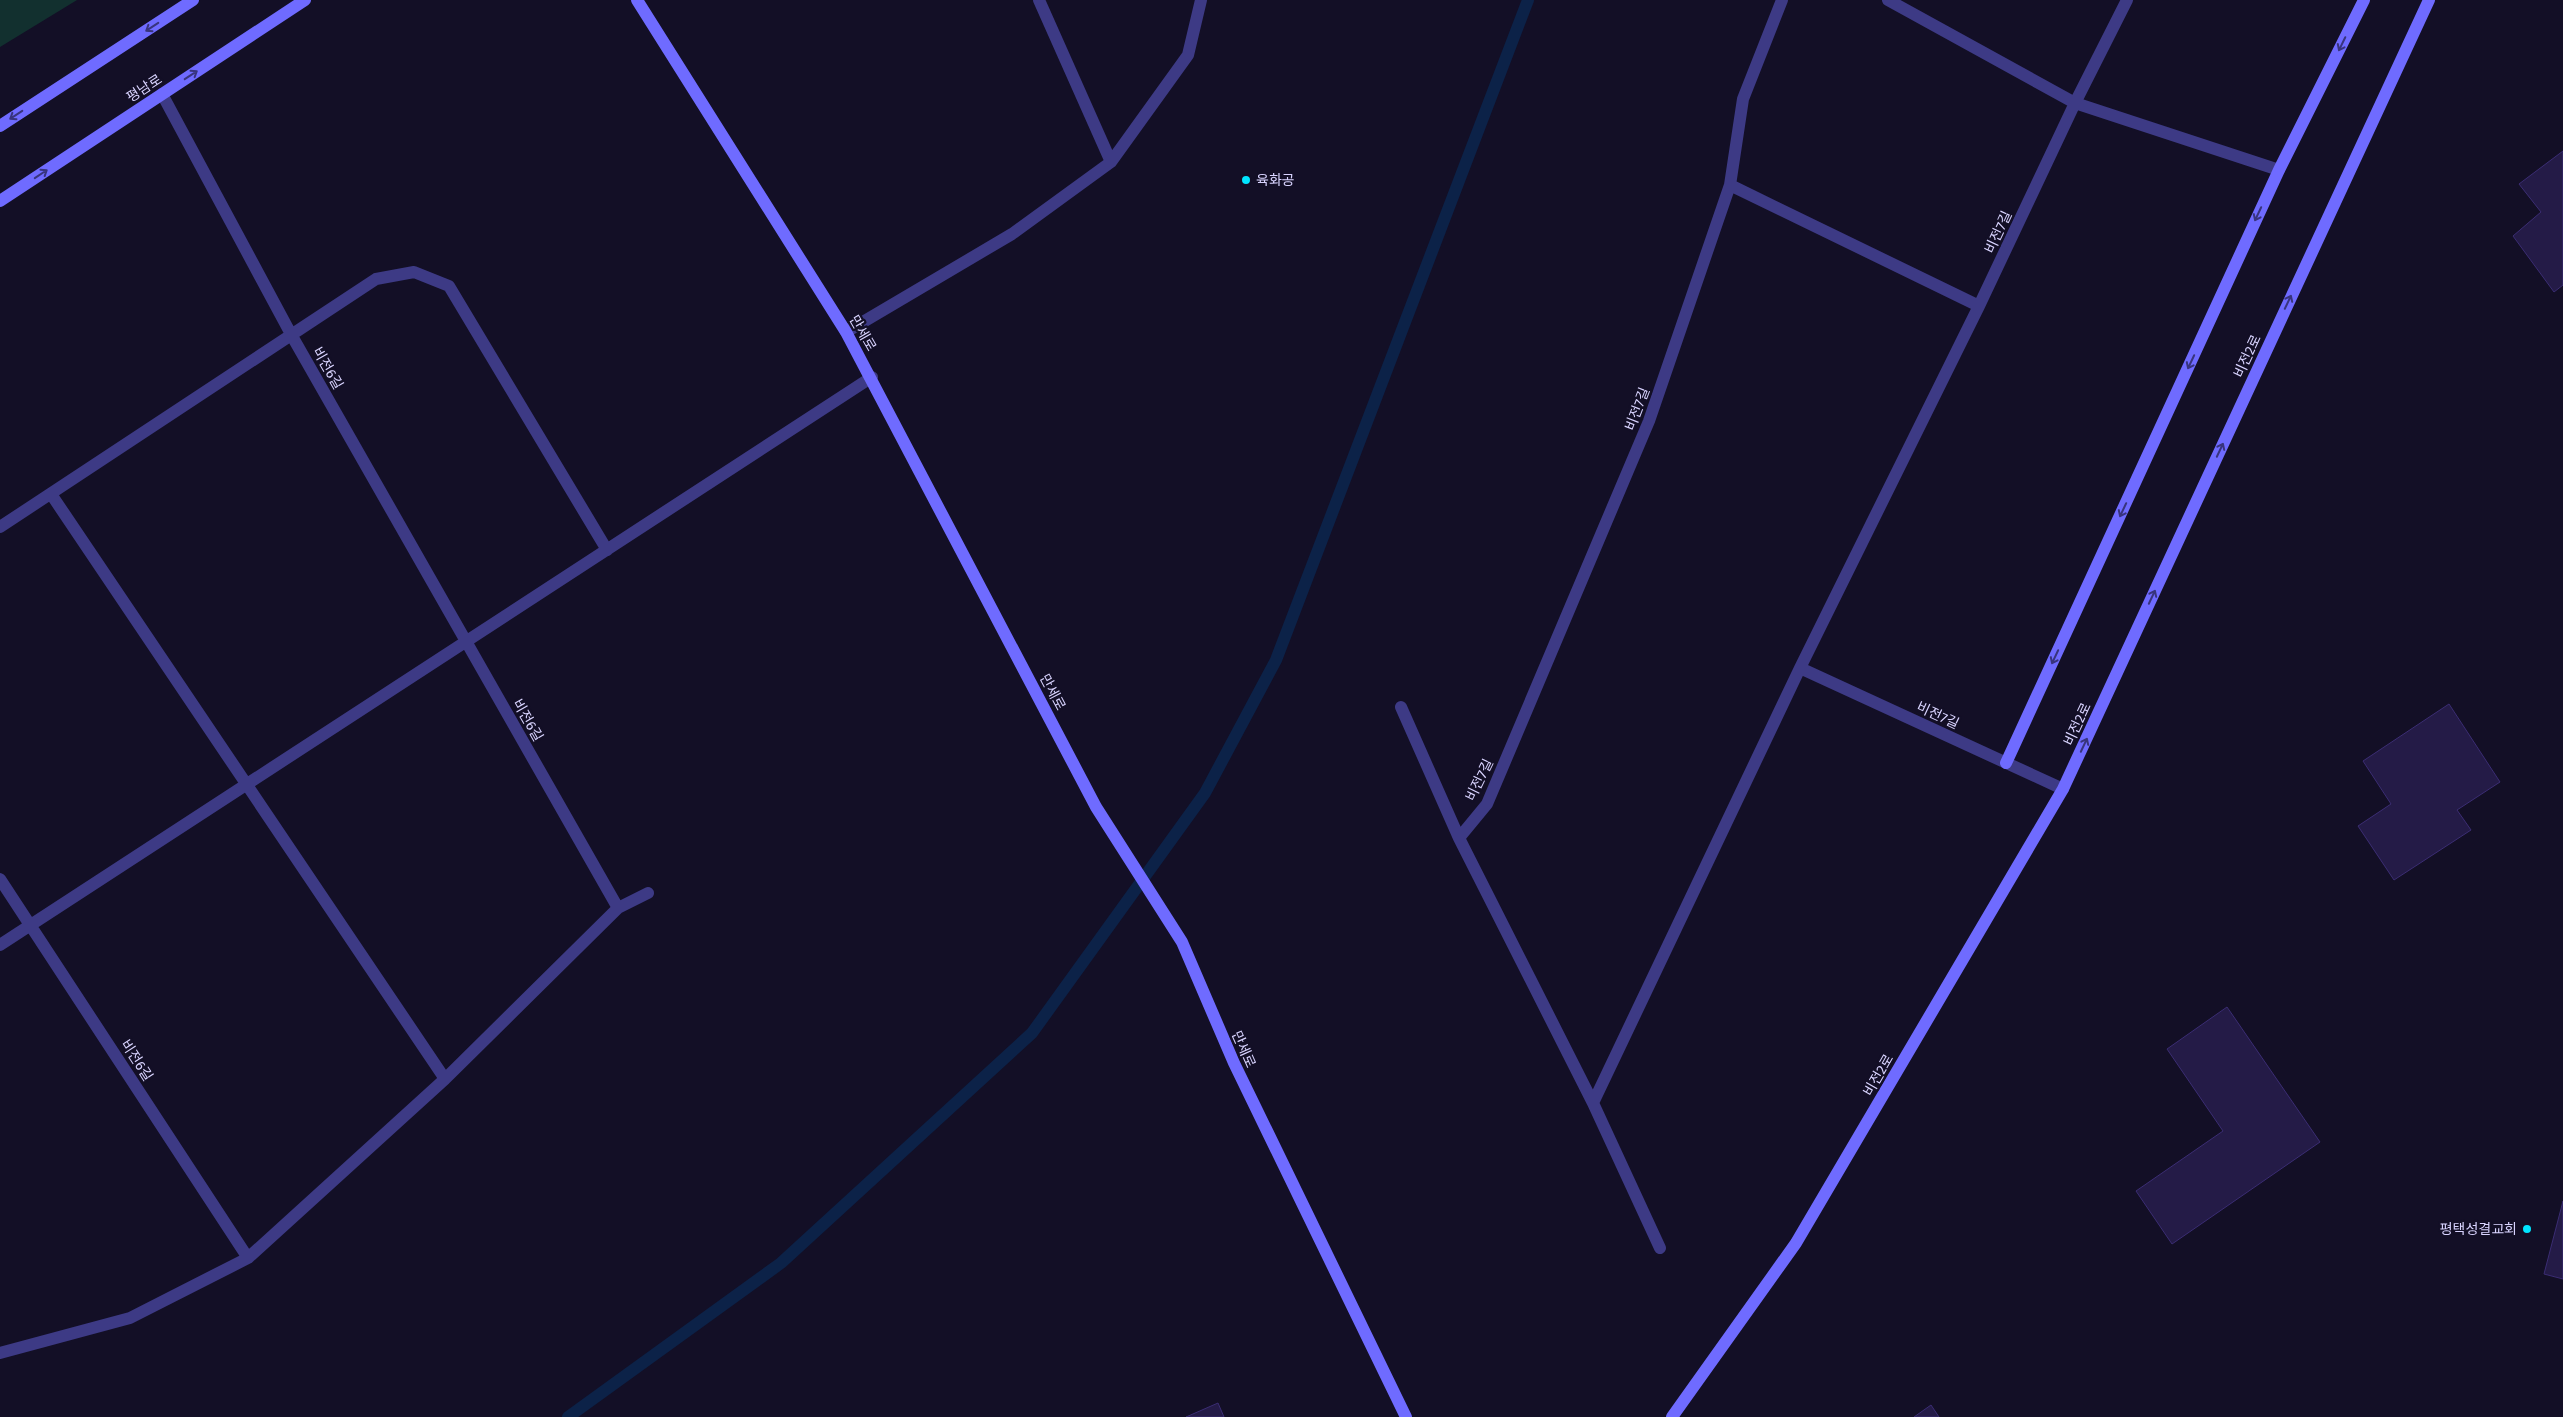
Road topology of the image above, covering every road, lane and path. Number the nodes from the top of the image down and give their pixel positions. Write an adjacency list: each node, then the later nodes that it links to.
1 (193, 0): 13 (street, one-way to 13)
2 (305, 0): 11 (street, 평남로, one-way to 2)
3 (637, 0): 19 (street, 만세로)
4 (1039, 0): 14 (street)
5 (1201, 0): 14 (street)
6 (1782, 0): 16 (street, 비전7길)
7 (1888, 0): 12 (street)
8 (2127, 0): 12 (street, 비전7길)
9 (2364, 0): 15 (street, one-way to 15)
10 (2429, 0): 30 (street, 비전2로, one-way to 10)
11 (162, 94): 17 (street, 평남로, one-way to 11); 20 (street, 비전6길)
12 (2075, 103): 15 (street); 18 (street, 비전7길)
13 (0, 126)
14 (1112, 162): 19 (street)
15 (2279, 170): 28 (street, one-way to 28)
16 (1730, 185): 18 (street); 31 (street, 비전7길)
17 (0, 201)
18 (1979, 306): 26 (street, 비전7길)
19 (846, 332): 21 (street, 만세로)
20 (292, 336): 22 (street); 24 (street); 25 (street, 비전6길)
21 (872, 377): 24 (street); 42 (street, 만세로)
22 (51, 494): 23 (street); 29 (street)
23 (0, 527)
24 (607, 550): 25 (street)
25 (466, 642): 29 (street); 34 (street, 비전6길)
26 (1800, 668): 28 (street, 비전7길); 38 (street, 비전7길)
27 (1402, 707): 31 (street)
28 (2006, 763): 30 (street, 비전7길)
29 (246, 785): 35 (street); 37 (street)
30 (2063, 789): 43 (street, 비전2로)
31 (1459, 838): 38 (street)
32 (0, 879): 35 (street, 비전6길)
33 (648, 893): 34 (street)
34 (618, 908): 37 (street)
35 (30, 925): 36 (street); 40 (street, 비전6길)
36 (0, 945)
37 (445, 1079): 40 (street)
38 (1593, 1103): 39 (street)
39 (1660, 1248)
40 (248, 1258): 41 (street)
41 (0, 1353)
42 (1406, 1417)
43 (1672, 1417)

